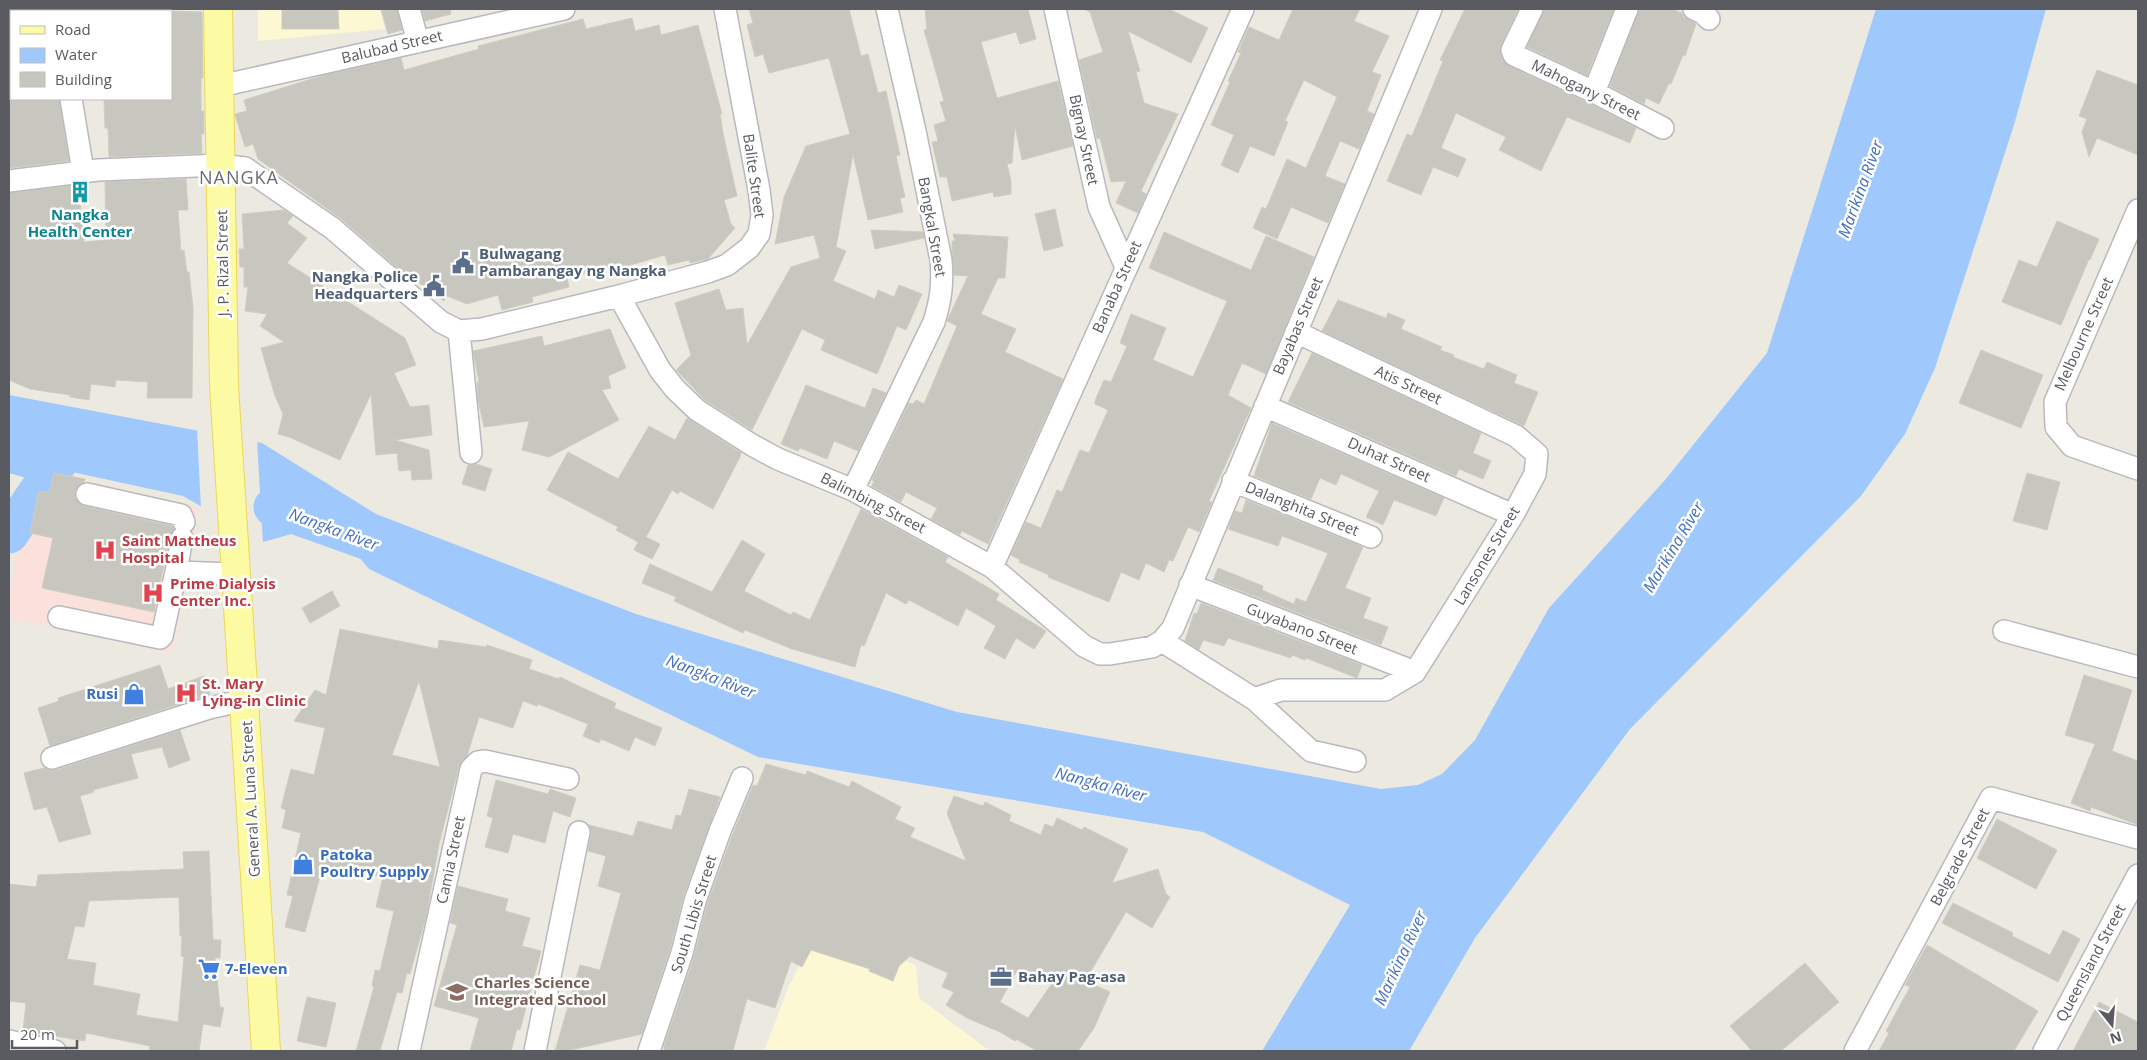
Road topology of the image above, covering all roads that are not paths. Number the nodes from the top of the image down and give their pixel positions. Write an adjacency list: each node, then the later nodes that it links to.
1 (218, 9): 12 (main road, J. P. Rizal Street)
2 (409, 9): 11 (street)
3 (564, 9): 11 (street, Balubad Street)
4 (725, 9): 21 (street, Balite Street)
5 (887, 9): 30 (street, Bangkal Street)
6 (1055, 9): 20 (street, Bignay Street)
7 (1242, 9): 20 (street, Banaba Street)
8 (1431, 9): 23 (street, Bayabas Street)
9 (1532, 9): 13 (street, Mahogany Street)
10 (1627, 9): 13 (street)
11 (418, 42): 12 (street, Balubad Street)
12 (220, 86): 16 (main road, J. P. Rizal Street)
13 (1594, 92): 15 (street, Mahogany Street)
14 (71, 100): 17 (street)
15 (1663, 128)
16 (221, 165): 17 (street); 22 (street); 24 (main road, J. P. Rizal Street)
17 (83, 171): 18 (street)
18 (9, 181)
19 (2138, 210): 28 (street, Melbourne Street)
20 (1126, 267): 35 (street, Banaba Street)
21 (620, 296): 22 (street, Balite Street); 30 (street, Balimbing Street)
22 (459, 331): 27 (street)
23 (1296, 332): 25 (street, Bayabas Street); 26 (street, Atis Street)
24 (225, 397): 34 (main road, General A. Luna Street)
25 (1265, 406): 29 (street, Bayabas Street); 32 (street, Duhat Street)
26 (1520, 440): 32 (street, Lansones Street)
27 (471, 453)
28 (2138, 469)
29 (1233, 481): 33 (street, Dalanghita Street); 37 (street, Bayabas Street)
30 (853, 490): 35 (street, Balimbing Street)
31 (87, 494): 36 (street)
32 (1513, 515): 42 (street, Lansones Street)
33 (1370, 537)
34 (234, 563): 36 (street); 44 (main road, General A. Luna Street)
35 (992, 567): 40 (street, Balimbing Street)
36 (176, 572): 38 (street)
37 (1190, 585): 40 (street, Bayabas Street); 42 (street, Guyabano Street)
38 (59, 617)
39 (2004, 632): 41 (street)
40 (1162, 641): 43 (street)
41 (2138, 667)
42 (1415, 672): 43 (street)
43 (1254, 699): 46 (street)
44 (245, 700): 45 (street); 54 (main road, General A. Luna Street)
45 (52, 758)
46 (1355, 761)
47 (742, 778): 57 (street, South Libis Street)
48 (568, 779): 55 (street, Camia Street)
49 (579, 832): 56 (street)
50 (2138, 838): 58 (street, Belgrade Street)
51 (2138, 875): 59 (street, Queensland Street)
52 (9, 1041): 53 (street)
53 (54, 1051)
54 (266, 1051)
55 (409, 1051)
56 (535, 1051)
57 (649, 1051)
58 (1856, 1051)
59 (2044, 1051)

